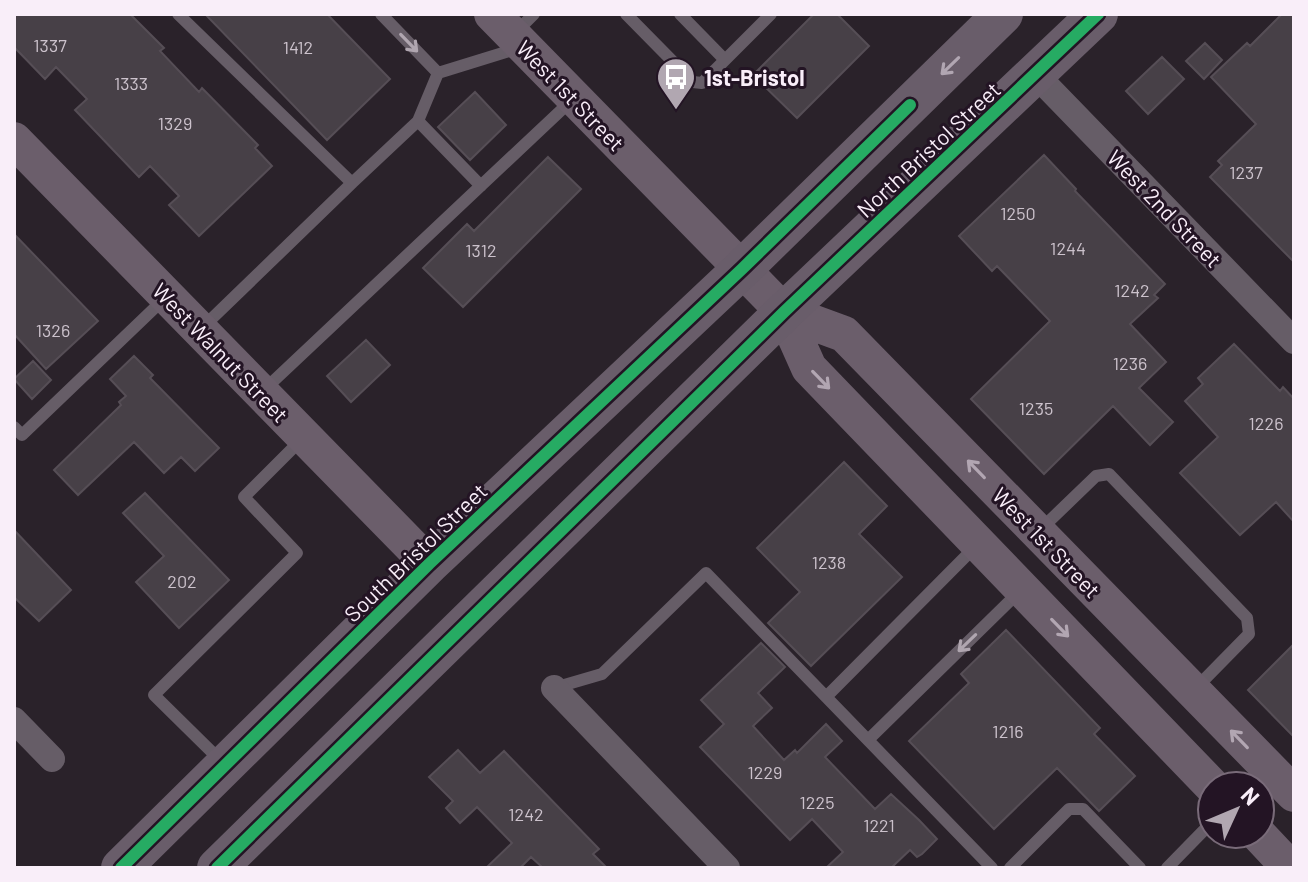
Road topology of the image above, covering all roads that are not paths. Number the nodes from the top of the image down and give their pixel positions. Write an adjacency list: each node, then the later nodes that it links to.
1 (178, 14): 15 (lane)
2 (381, 14): 10 (lane, one-way to 10)
3 (626, 14): 9 (lane)
4 (680, 14): 9 (lane)
5 (771, 14): 9 (lane)
6 (1003, 14): 17 (main road, North Bristol Street, one-way to 17)
7 (1098, 14): 11 (main road, North Bristol Street)
8 (515, 28): 10 (lane); 12 (main road, West 1st Street)
9 (725, 60)
10 (438, 73): 13 (lane)
11 (1036, 75): 19 (main road, North Bristol Street); 21 (street, West 2nd Street)
12 (574, 98): 16 (lane); 17 (main road, West 1st Street)
13 (418, 121): 15 (lane); 16 (lane)
14 (14, 140): 18 (main road, West Walnut Street)
15 (352, 183): 20 (lane)
16 (481, 186): 22 (lane)
17 (742, 269): 19 (main road, West 1st Street); 27 (main road, South Bristol Street)
18 (166, 296): 20 (main road, West Walnut Street); 23 (lane)
19 (784, 312): 25 (main road, West 1st Street, one-way to 19); 26 (main road, West 1st Street, one-way to 26); 41 (main road)
20 (200, 330): 22 (main road, West Walnut Street)
21 (1294, 341)
22 (261, 393): 24 (main road, West Walnut Street)
23 (14, 427)
24 (304, 437): 27 (main road, West Walnut Street); 35 (lane)
25 (1038, 532): 30 (main road, West 1st Street); 30 (lane)
26 (979, 544): 28 (main road, West 1st Street); 31 (lane)
27 (429, 564): 35 (main road, South Bristol Street)
28 (1022, 589): 33 (lane, one-way to 33); 36 (main road, West 1st Street, one-way to 36)
29 (554, 688): 31 (lane); 42 (street)
30 (1193, 691): 37 (main road, West 1st Street, one-way to 30)
31 (826, 697): 33 (lane)
32 (14, 720): 34 (street)
33 (868, 740): 43 (lane)
34 (52, 759)
35 (226, 766): 40 (main road, South Bristol Street)
36 (1197, 770)
37 (1294, 794)
38 (1196, 838): 46 (lane)
39 (1273, 850): 47 (main road)
40 (121, 868)
41 (217, 868)
42 (727, 868)
43 (992, 868)
44 (1010, 868): 45 (lane)
45 (1140, 868)
46 (1167, 868)
47 (1290, 868)

